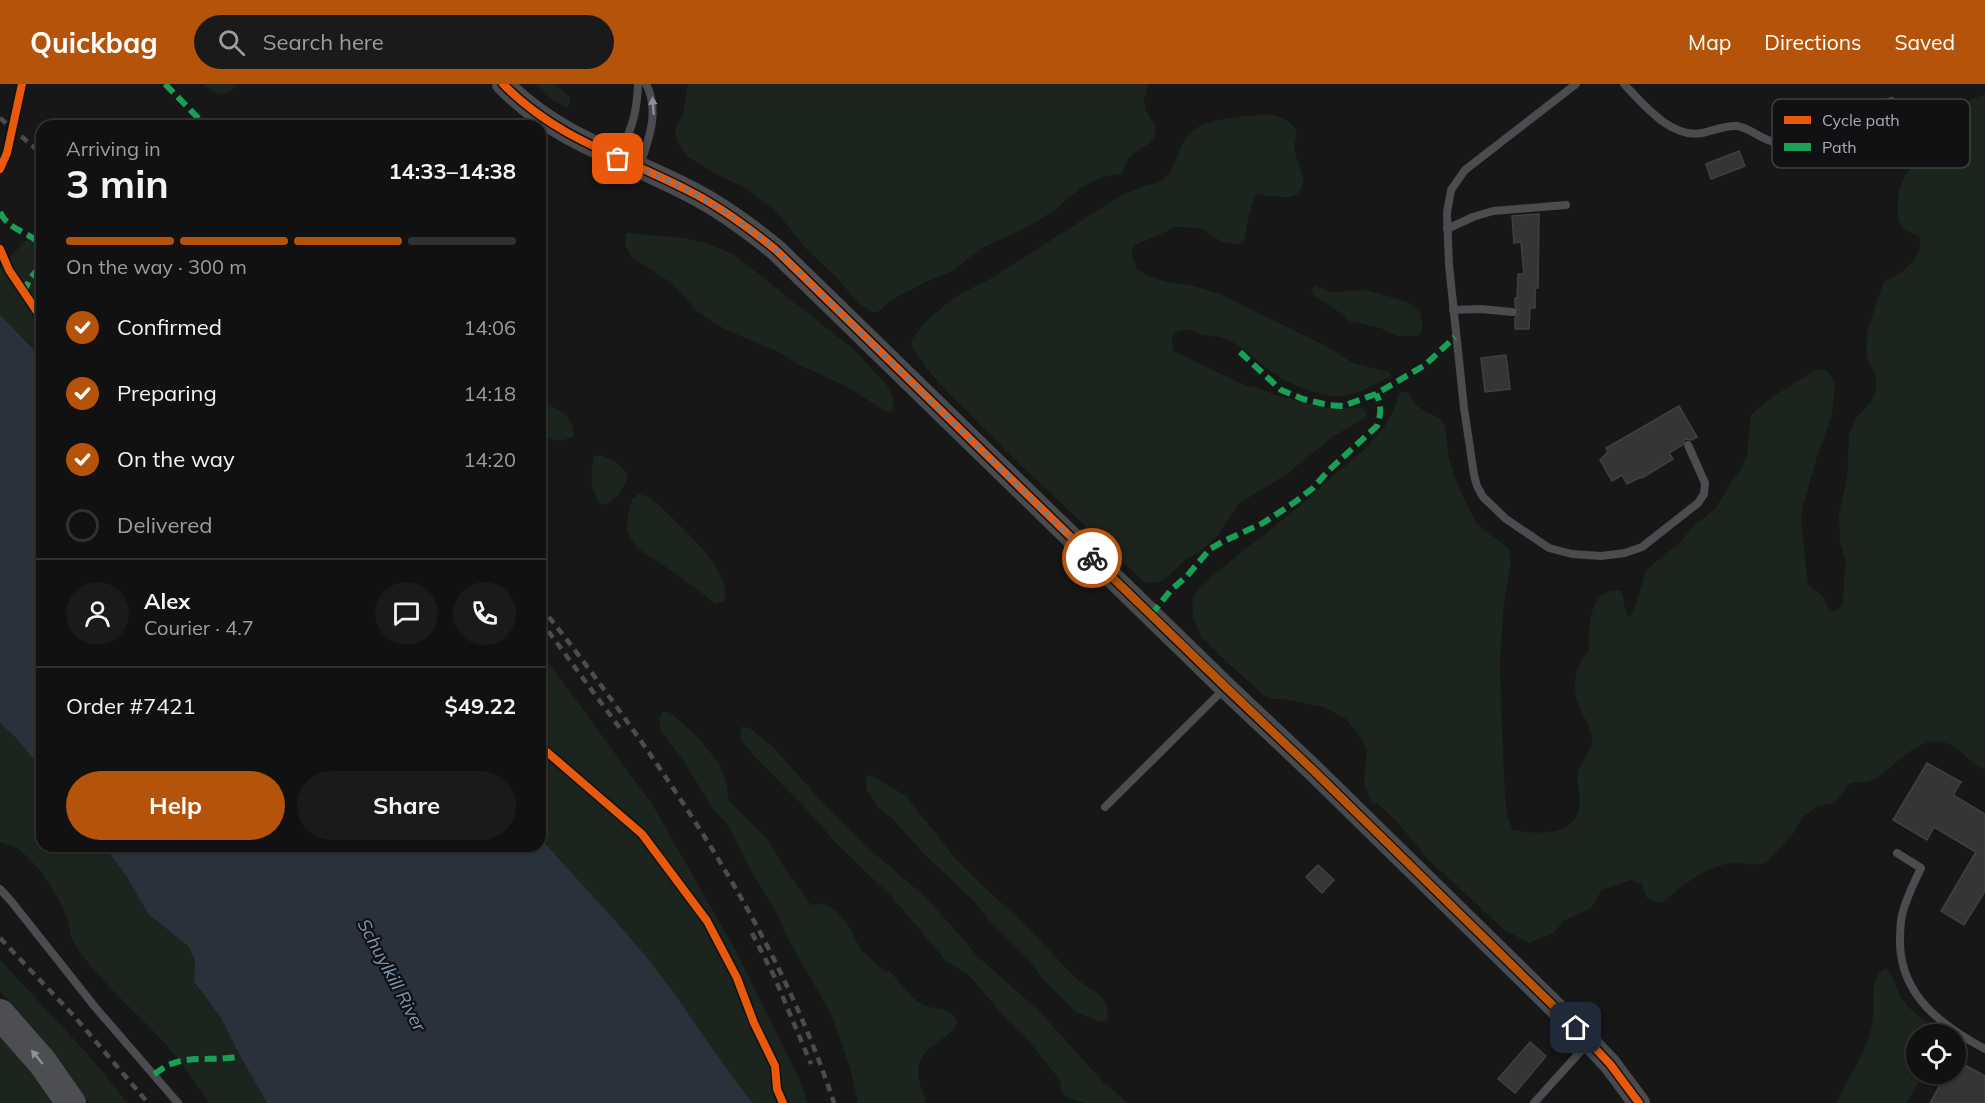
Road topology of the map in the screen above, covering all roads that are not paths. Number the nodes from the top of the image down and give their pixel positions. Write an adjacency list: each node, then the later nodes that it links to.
1 (22, 84): 11 (lane)
2 (503, 84): 7 (main road)
3 (638, 84): 10 (lane)
4 (646, 84): 12 (lane, one-way to 4)
5 (1576, 84): 14 (lane)
6 (1624, 84): 9 (lane)
7 (545, 120)
8 (546, 121): 10 (main road)
9 (1772, 141)
10 (618, 159): 12 (main road)
11 (0, 169)
12 (639, 169): 18 (main road)
13 (1566, 205): 14 (lane)
14 (1447, 229): 15 (lane)
15 (1453, 310): 16 (lane); 17 (lane)
16 (1513, 312)
17 (1688, 445)
18 (1226, 687): 19 (lane); 23 (main road)
19 (1105, 807)
20 (1897, 853): 24 (lane)
21 (0, 890): 26 (lane)
22 (0, 1014): 25 (highway, one-way to 22)
23 (1589, 1042): 27 (lane); 28 (main road)
24 (1985, 1049)
25 (71, 1103)
26 (178, 1103)
27 (1534, 1103)
28 (1638, 1103)

